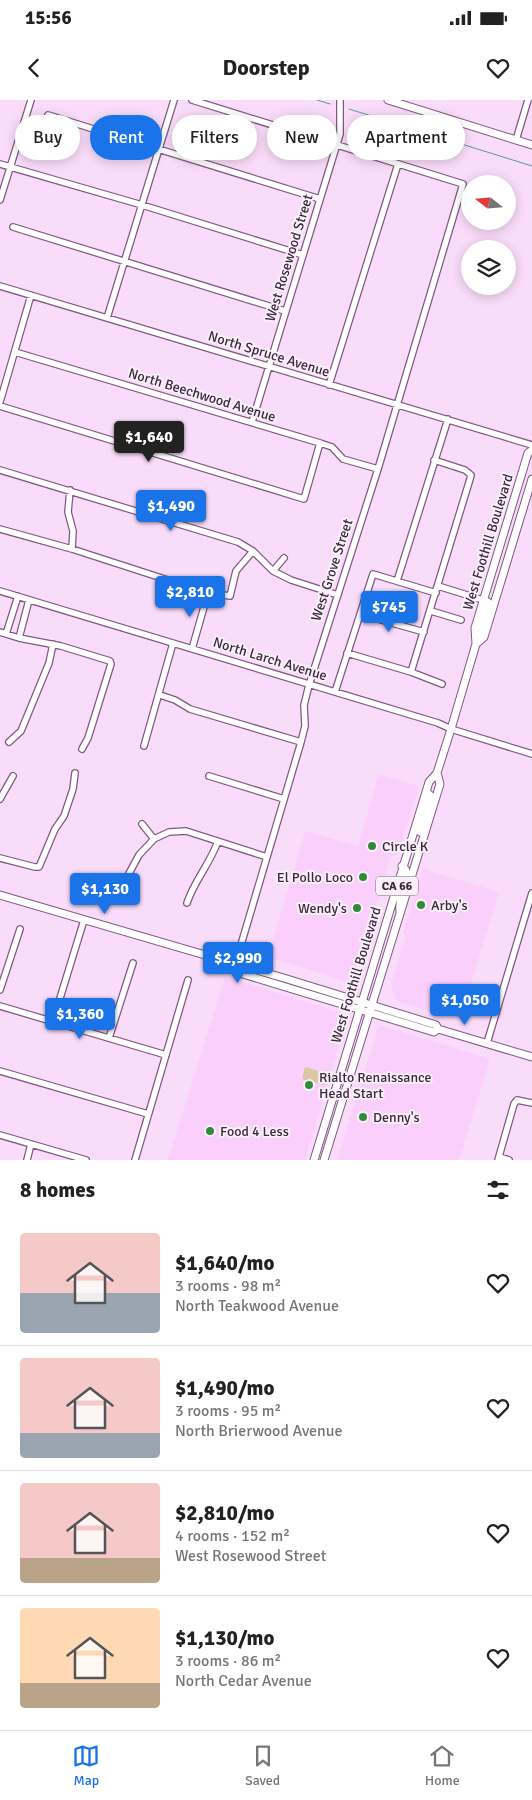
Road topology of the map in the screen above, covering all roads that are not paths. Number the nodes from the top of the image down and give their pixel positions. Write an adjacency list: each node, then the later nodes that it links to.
1 (30, 100): 18 (street)
2 (174, 100): 8 (street)
3 (192, 100): 7 (street)
4 (340, 100): 9 (street, West Rosewood Street)
5 (388, 100): 10 (main road)
6 (528, 100): 10 (street)
7 (267, 123)
8 (162, 137)
9 (337, 140)
10 (516, 140): 12 (main road)
11 (337, 144): 17 (street)
12 (532, 144)
13 (162, 150): 19 (street)
14 (155, 160): 21 (street)
15 (331, 160): 19 (street, West Rosewood Street)
16 (0, 164): 18 (street)
17 (398, 164): 31 (street); 33 (street, West Grove Street)
18 (10, 167): 20 (street); 21 (street)
19 (320, 199): 23 (street, West Rosewood Street)
20 (0, 200)
21 (142, 205): 23 (street); 24 (street)
22 (13, 227): 24 (street)
23 (303, 255): 27 (street, West Rosewood Street)
24 (125, 261): 27 (street); 28 (street)
25 (0, 286): 26 (street, North Spruce Avenue)
26 (32, 295): 28 (street, North Spruce Avenue); 29 (street)
27 (286, 311): 30 (street, West Rosewood Street)
28 (107, 318): 30 (street, North Spruce Avenue)
29 (15, 352): 32 (street); 36 (street, North Beechwood Avenue)
30 (269, 366): 31 (street, North Spruce Avenue); 36 (street, West Rosewood Street)
31 (329, 385): 33 (street, North Spruce Avenue)
32 (0, 402)
33 (397, 404): 35 (street, North Spruce Avenue); 41 (street, West Grove Street)
34 (0, 406): 37 (street)
35 (448, 419): 38 (street, North Spruce Avenue); 40 (street)
36 (252, 422): 37 (street, North Beechwood Avenue)
37 (320, 443): 41 (street, North Beechwood Avenue)
38 (532, 445)
39 (532, 450): 58 (main road, West Foothill Boulevard)
40 (434, 460): 50 (street); 51 (street)
41 (378, 469): 55 (street, West Grove Street)
42 (0, 470): 44 (street)
43 (532, 479): 67 (main road, West Foothill Boulevard)
44 (70, 490): 46 (street); 47 (street)
45 (0, 529): 46 (street)
46 (72, 549): 53 (street)
47 (253, 552): 49 (street); 53 (street)
48 (284, 558): 49 (street)
49 (273, 571): 55 (street)
50 (397, 581): 54 (street); 60 (street)
51 (438, 586): 54 (street); 58 (street)
52 (0, 590): 56 (street, North Larch Avenue)
53 (208, 593): 68 (street)
54 (436, 594): 59 (street)
55 (338, 595): 72 (street, West Grove Street)
56 (18, 596): 57 (street, North Larch Avenue); 63 (street)
57 (30, 600): 64 (street); 65 (street, North Larch Avenue)
58 (484, 600): 67 (main road, West Foothill Boulevard)
59 (430, 611): 61 (street); 62 (street)
60 (360, 614): 62 (street); 69 (street)
61 (461, 620)
62 (424, 632): 70 (street)
63 (3, 633): 64 (street)
64 (19, 638): 66 (street)
65 (173, 643): 68 (street, North Larch Avenue); 74 (street)
66 (53, 644): 76 (street); 79 (street)
67 (476, 644): 75 (main road, West Foothill Boulevard)
68 (192, 649): 72 (street, North Larch Avenue)
69 (347, 653): 70 (street); 73 (street)
70 (411, 672): 71 (street)
71 (442, 684)
72 (309, 685): 73 (street, North Larch Avenue); 77 (street, West Grove Street)
73 (335, 692): 75 (street, North Larch Avenue)
74 (160, 695): 77 (street); 78 (street)
75 (451, 729): 80 (street, North Larch Avenue); 82 (main road, West Foothill Boulevard)
76 (9, 742)
77 (301, 742): 87 (street, West Grove Street)
78 (144, 746)
79 (82, 749)
80 (532, 754)
81 (75, 773): 93 (street)
82 (437, 773): 85 (main road, West Foothill Boulevard / CA 66); 91 (main road, West Foothill Boulevard)
83 (13, 776): 86 (street)
84 (209, 776): 87 (street)
85 (426, 792): 91 (main road); 94 (main road, West Foothill Boulevard / CA 66)
86 (0, 799)
87 (284, 799): 92 (street, West Grove Street)
88 (142, 824): 89 (street)
89 (154, 840): 90 (street); 95 (street)
90 (218, 842): 92 (street); 98 (street)
91 (420, 847): 99 (main road, West Foothill Boulevard)
92 (267, 857): 103 (street, West Grove Street)
93 (0, 858)
94 (402, 866): 99 (main road); 108 (main road, West Foothill Boulevard / CA 66)
95 (96, 877)
96 (532, 893): 116 (street)
97 (0, 895): 100 (main road)
98 (187, 904)
99 (400, 915): 109 (main road, West Foothill Boulevard)
100 (84, 920): 103 (main road); 113 (street)
101 (20, 929): 107 (street)
102 (133, 963): 115 (street)
103 (235, 965): 104 (main road); 105 (main road)
104 (258, 978): 105 (main road); 111 (main road)
105 (287, 979): 108 (main road)
106 (188, 980): 117 (street)
107 (0, 990)
108 (362, 1002): 109 (main road); 111 (main road, West Foothill Boulevard / CA 66)
109 (372, 1005): 112 (main road, West Foothill Boulevard); 114 (main road)
110 (0, 1006): 113 (street)
111 (359, 1009): 112 (main road); 128 (main road, West Foothill Boulevard / CA 66)
112 (370, 1013): 114 (main road); 129 (main road, West Foothill Boulevard)
113 (53, 1021): 115 (street)
114 (438, 1029): 116 (main road)
115 (109, 1038): 117 (street)
116 (486, 1043): 118 (main road)
117 (166, 1055): 121 (street)
118 (532, 1057)
119 (0, 1071): 121 (street)
120 (532, 1103): 124 (street)
121 (148, 1114): 127 (street)
122 (0, 1135): 123 (street)
123 (31, 1144): 125 (street); 126 (street)
124 (499, 1159): 130 (street)
125 (27, 1160)
126 (86, 1160)
127 (135, 1160)
128 (314, 1160)
129 (324, 1160)
130 (509, 1160)

